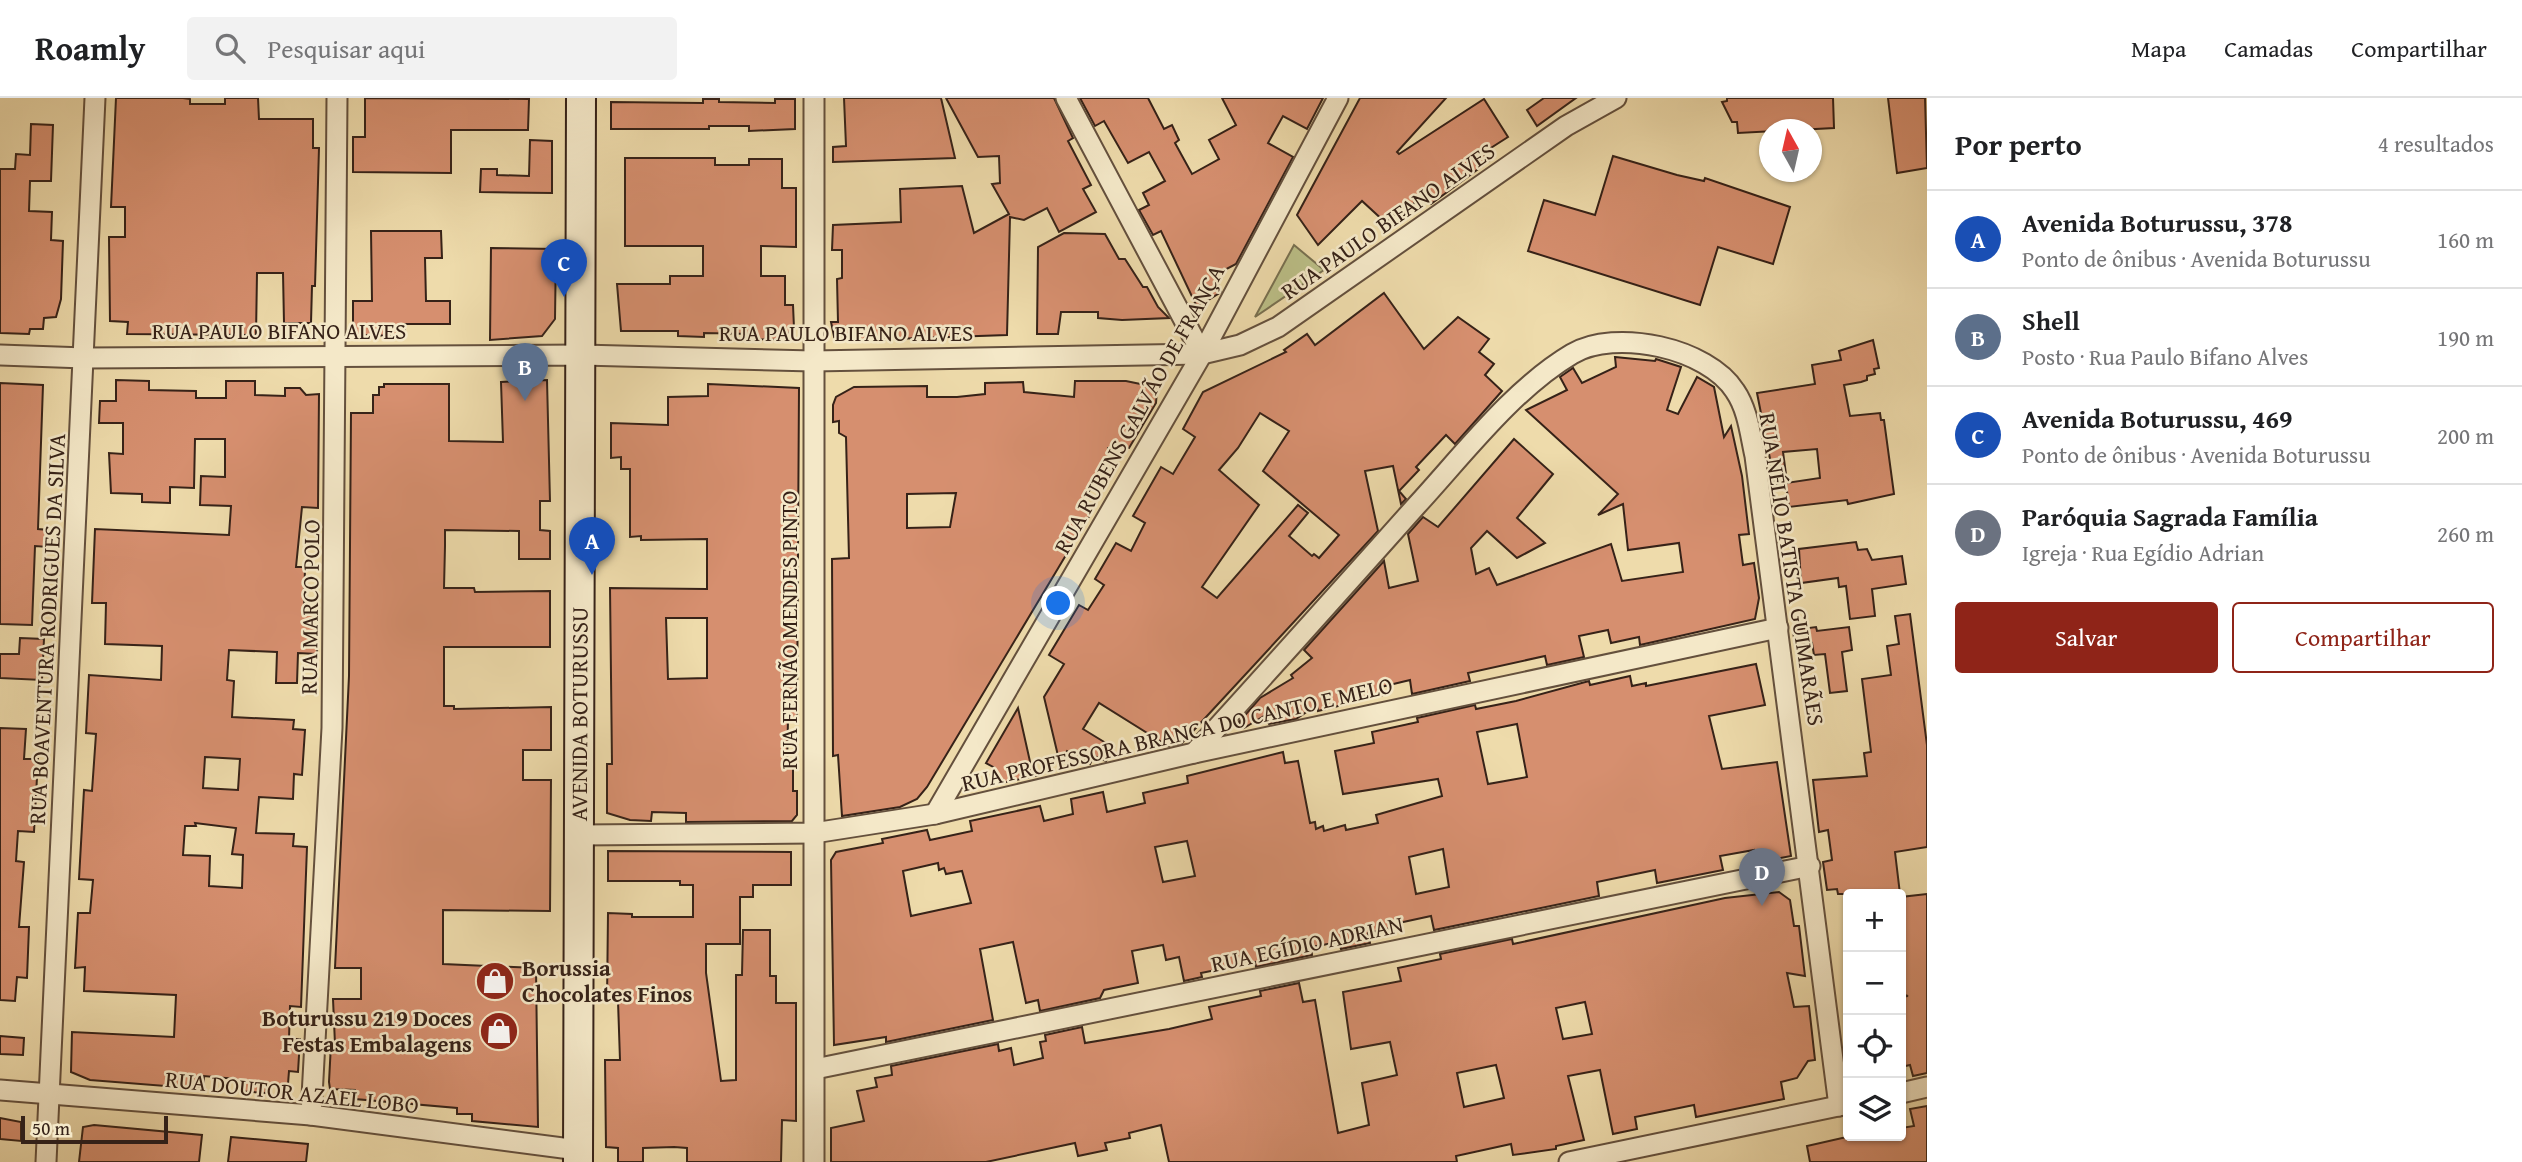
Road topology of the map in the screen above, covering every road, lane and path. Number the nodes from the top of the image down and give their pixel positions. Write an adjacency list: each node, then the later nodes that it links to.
1 (95, 98): 12 (street, RUA BOAVENTURA RODRIGUES DA SILVA)
2 (337, 98): 10 (street, RUA MARCO POLO)
3 (581, 98): 11 (main road, AVENIDA BOTURUSSU)
4 (814, 98): 13 (street, RUA FERNÃO MENDES PINTO)
5 (1066, 98): 8 (street)
6 (1338, 98): 8 (street, RUA RUBENS GALVÃO DE FRANÇA)
7 (1616, 98): 8 (street, RUA PAULO BIFANO ALVES)
8 (1202, 354): 13 (street, RUA PAULO BIFANO ALVES); 16 (street, RUA RUBENS GALVÃO DE FRANÇA)
9 (0, 355): 12 (street, RUA PAULO BIFANO ALVES)
10 (336, 355): 11 (street, RUA PAULO BIFANO ALVES); 12 (street, RUA PAULO BIFANO ALVES); 27 (street, RUA MARCO POLO)
11 (582, 355): 13 (street, RUA PAULO BIFANO ALVES); 18 (main road, AVENIDA BOTURUSSU)
12 (85, 358): 24 (street, RUA BOAVENTURA RODRIGUES DA SILVA)
13 (813, 360): 17 (street, RUA FERNÃO MENDES PINTO)
14 (1778, 628): 15 (street, RUA PROFESSORA BRANCA DO CANTO E MELO); 15 (street, RUA NÉLIO BATISTA GUIMARÃES); 19 (street, RUA NÉLIO BATISTA GUIMARÃES)
15 (1194, 753): 16 (street, RUA PROFESSORA BRANCA DO CANTO E MELO)
16 (935, 814): 17 (street, RUA PROFESSORA BRANCA DO CANTO E MELO)
17 (814, 833): 18 (street, RUA PROFESSORA BRANCA DO CANTO E MELO); 20 (street, RUA FERNÃO MENDES PINTO)
18 (580, 835): 28 (main road, AVENIDA BOTURUSSU)
19 (1810, 866): 20 (street, RUA EGÍDIO ADRIAN); 25 (street, RUA NÉLIO BATISTA GUIMARÃES)
20 (815, 1069): 30 (street, RUA FERNÃO MENDES PINTO)
21 (1927, 1087): 23 (street)
22 (0, 1090): 24 (street, RUA DOUTOR AZAEL LOBO)
23 (1906, 1092)
24 (48, 1094): 27 (street, RUA DOUTOR AZAEL LOBO); 29 (street, RUA BOAVENTURA RODRIGUES DA SILVA)
25 (1843, 1098)
26 (1843, 1105): 31 (street)
27 (311, 1115): 28 (street, RUA DOUTOR AZAEL LOBO)
28 (578, 1156)
29 (46, 1162)
30 (814, 1162)
31 (1569, 1162)

